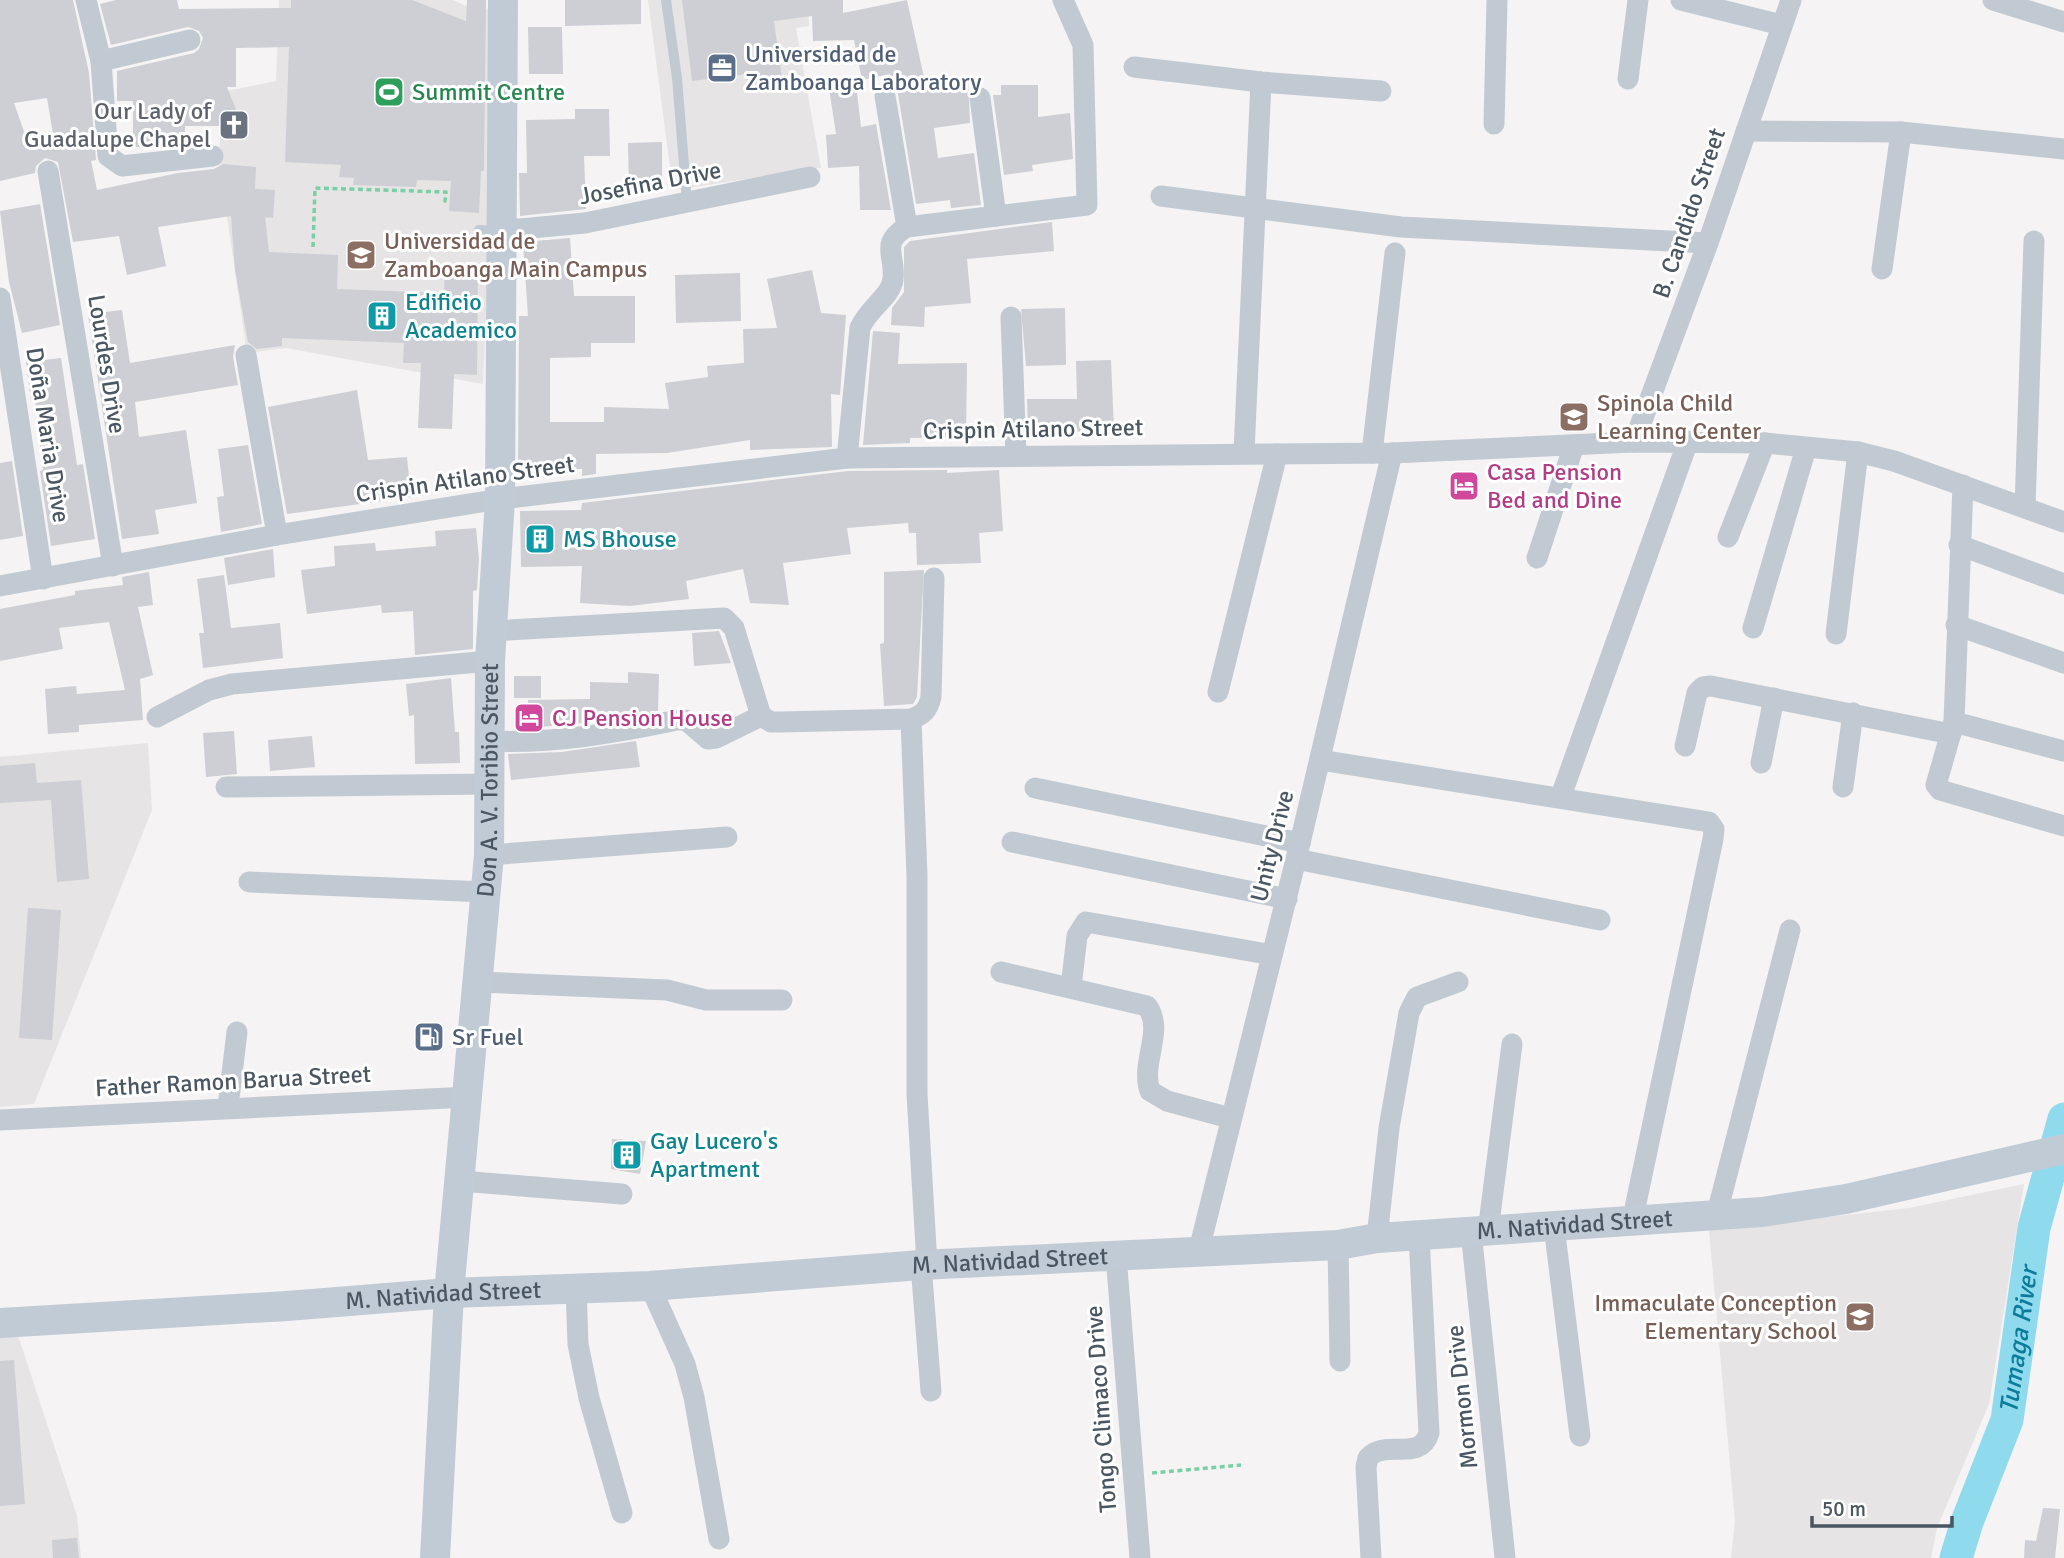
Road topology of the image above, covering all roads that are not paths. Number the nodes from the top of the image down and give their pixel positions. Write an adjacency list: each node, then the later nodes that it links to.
1 (88, 0): 13 (street)
2 (503, 0): 32 (street, Don A. V. Toribio Street)
3 (666, 0): 28 (lane)
4 (1063, 0): 30 (street)
5 (1497, 0): 20 (street)
6 (1638, 0): 15 (street)
7 (1682, 0): 11 (street)
8 (1791, 0): 11 (street, B. Candido Street)
9 (1993, 0): 10 (street)
10 (2064, 22)
11 (1782, 25): 21 (street, B. Candido Street)
12 (190, 40): 13 (street)
13 (101, 61): 24 (street)
14 (1134, 67): 16 (street)
15 (1628, 79)
16 (1261, 82): 17 (street); 29 (street)
17 (1381, 91)
18 (885, 96): 31 (street)
19 (980, 98): 30 (street)
20 (1494, 124)
21 (1746, 131): 22 (street); 34 (street, B. Candido Street)
22 (1901, 132): 23 (street); 36 (street)
23 (2064, 149)
24 (213, 156)
25 (48, 171): 59 (street, Lourdes Drive)
26 (810, 177): 28 (street, Josefina Drive)
27 (1161, 197): 29 (street)
28 (687, 202): 32 (street, Josefina Drive)
29 (1255, 208): 34 (street); 45 (street)
30 (996, 216): 31 (street)
31 (907, 227): 50 (street)
32 (489, 231): 52 (street, Don A. V. Toribio Street)
33 (2034, 241): 53 (street)
34 (1708, 243): 41 (street, B. Candido Street)
35 (1395, 253): 47 (street, Unity Drive)
36 (1882, 270)
37 (0, 298): 61 (street, Doña Maria Drive)
38 (1011, 317): 49 (street)
39 (246, 355): 55 (street)
40 (1688, 441): 41 (street, Crispin Atilano Street); 42 (street, Crispin Atilano Street); 86 (street)
41 (1634, 442): 43 (street, Crispin Atilano Street)
42 (1765, 443): 44 (street, Crispin Atilano Street); 56 (street)
43 (1574, 445): 47 (street, Crispin Atilano Street); 58 (street)
44 (1806, 448): 46 (street, Crispin Atilano Street); 65 (street)
45 (1244, 452): 48 (street, Crispin Atilano Street); 49 (street, Crispin Atilano Street)
46 (1858, 452): 51 (street, Crispin Atilano Street); 67 (street)
47 (1382, 453): 48 (street, Crispin Atilano Street); 80 (street, Unity Drive)
48 (1277, 454): 70 (street)
49 (1016, 456): 50 (street, Crispin Atilano Street)
50 (847, 458): 52 (street, Crispin Atilano Street)
51 (1963, 485): 53 (street, Crispin Atilano Street); 57 (street)
52 (500, 499): 55 (street, Crispin Atilano Street); 66 (street, Don A. V. Toribio Street)
53 (2025, 507): 54 (street, Crispin Atilano Street)
54 (2064, 522)
55 (277, 535): 59 (street, Crispin Atilano Street)
56 (1728, 537)
57 (1959, 545): 62 (street); 64 (street)
58 (1537, 558)
59 (113, 566): 61 (street, Crispin Atilano Street)
60 (934, 578): 75 (street)
61 (43, 579): 63 (street, Crispin Atilano Street)
62 (2064, 584)
63 (0, 586)
64 (1956, 625): 69 (street); 76 (street)
65 (1753, 628)
66 (492, 631): 68 (street, Don A. V. Toribio Street); 74 (street)
67 (1836, 634)
68 (490, 661): 73 (street); 77 (street, Don A. V. Toribio Street)
69 (2064, 663)
70 (1218, 692)
71 (1774, 698): 72 (street); 78 (street); 81 (street)
72 (1853, 713): 76 (street); 84 (street)
73 (157, 716)
74 (761, 716): 75 (street); 77 (street)
75 (911, 719): 121 (street)
76 (1953, 728): 79 (street); 87 (street)
77 (490, 741): 82 (street, Don A. V. Toribio Street)
78 (1685, 746)
79 (2064, 751)
80 (1320, 760): 86 (street); 90 (street, Unity Drive)
81 (1761, 763)
82 (490, 784): 83 (street); 91 (street, Don A. V. Toribio Street)
83 (226, 787)
84 (1843, 787)
85 (1035, 788): 90 (street)
86 (1561, 796): 113 (street)
87 (2064, 826)
88 (727, 837): 91 (street)
89 (1012, 842): 94 (street)
90 (1298, 851): 94 (street, Unity Drive); 95 (street)
91 (489, 855): 93 (street, Don A. V. Toribio Street)
92 (249, 882): 93 (street)
93 (486, 892): 99 (street, Don A. V. Toribio Street)
94 (1287, 898): 97 (street, Unity Drive)
95 (1600, 920)
96 (1790, 930): 112 (street)
97 (1272, 955): 101 (street); 107 (street, Unity Drive)
98 (1001, 972): 101 (street)
99 (480, 982): 102 (street); 105 (street, Don A. V. Toribio Street)
100 (1458, 982): 117 (street)
101 (1071, 987): 107 (street)
102 (782, 1000)
103 (237, 1032): 106 (street)
104 (1512, 1044): 115 (street, Mormon Drive)
105 (469, 1097): 106 (street, Father Ramon Barua Street); 110 (street, Don A. V. Toribio Street)
106 (228, 1107): 108 (street, Father Ramon Barua Street)
107 (1230, 1118): 119 (street, Unity Drive)
108 (0, 1120)
109 (2064, 1149): 112 (street, M. Natividad Street)
110 (460, 1181): 111 (street); 124 (street, Don A. V. Toribio Street)
111 (622, 1194)
112 (1716, 1217): 113 (street, M. Natividad Street)
113 (1632, 1222): 114 (street, M. Natividad Street)
114 (1554, 1226): 115 (street, M. Natividad Street); 128 (street)
115 (1480, 1231): 116 (street, M. Natividad Street); 134 (street, Mormon Drive)
116 (1419, 1236): 117 (street, M. Natividad Street); 133 (street)
117 (1377, 1238): 118 (street, M. Natividad Street)
118 (1338, 1245): 119 (street, M. Natividad Street); 126 (street)
119 (1199, 1250): 120 (street, M. Natividad Street)
120 (1116, 1255): 121 (street, M. Natividad Street); 132 (street, Tongo Climaco Drive)
121 (924, 1265): 122 (street, M. Natividad Street); 127 (street)
122 (650, 1286): 123 (street, M. Natividad Street); 130 (street)
123 (576, 1287): 124 (street, M. Natividad Street); 129 (street)
124 (449, 1293): 125 (street, M. Natividad Street); 131 (street, Don A. V. Toribio Street)
125 (0, 1323)
126 (1340, 1361)
127 (931, 1391)
128 (1580, 1436)
129 (621, 1513)
130 (719, 1539)
131 (435, 1558)
132 (1140, 1558)
133 (1371, 1558)
134 (1505, 1558)

